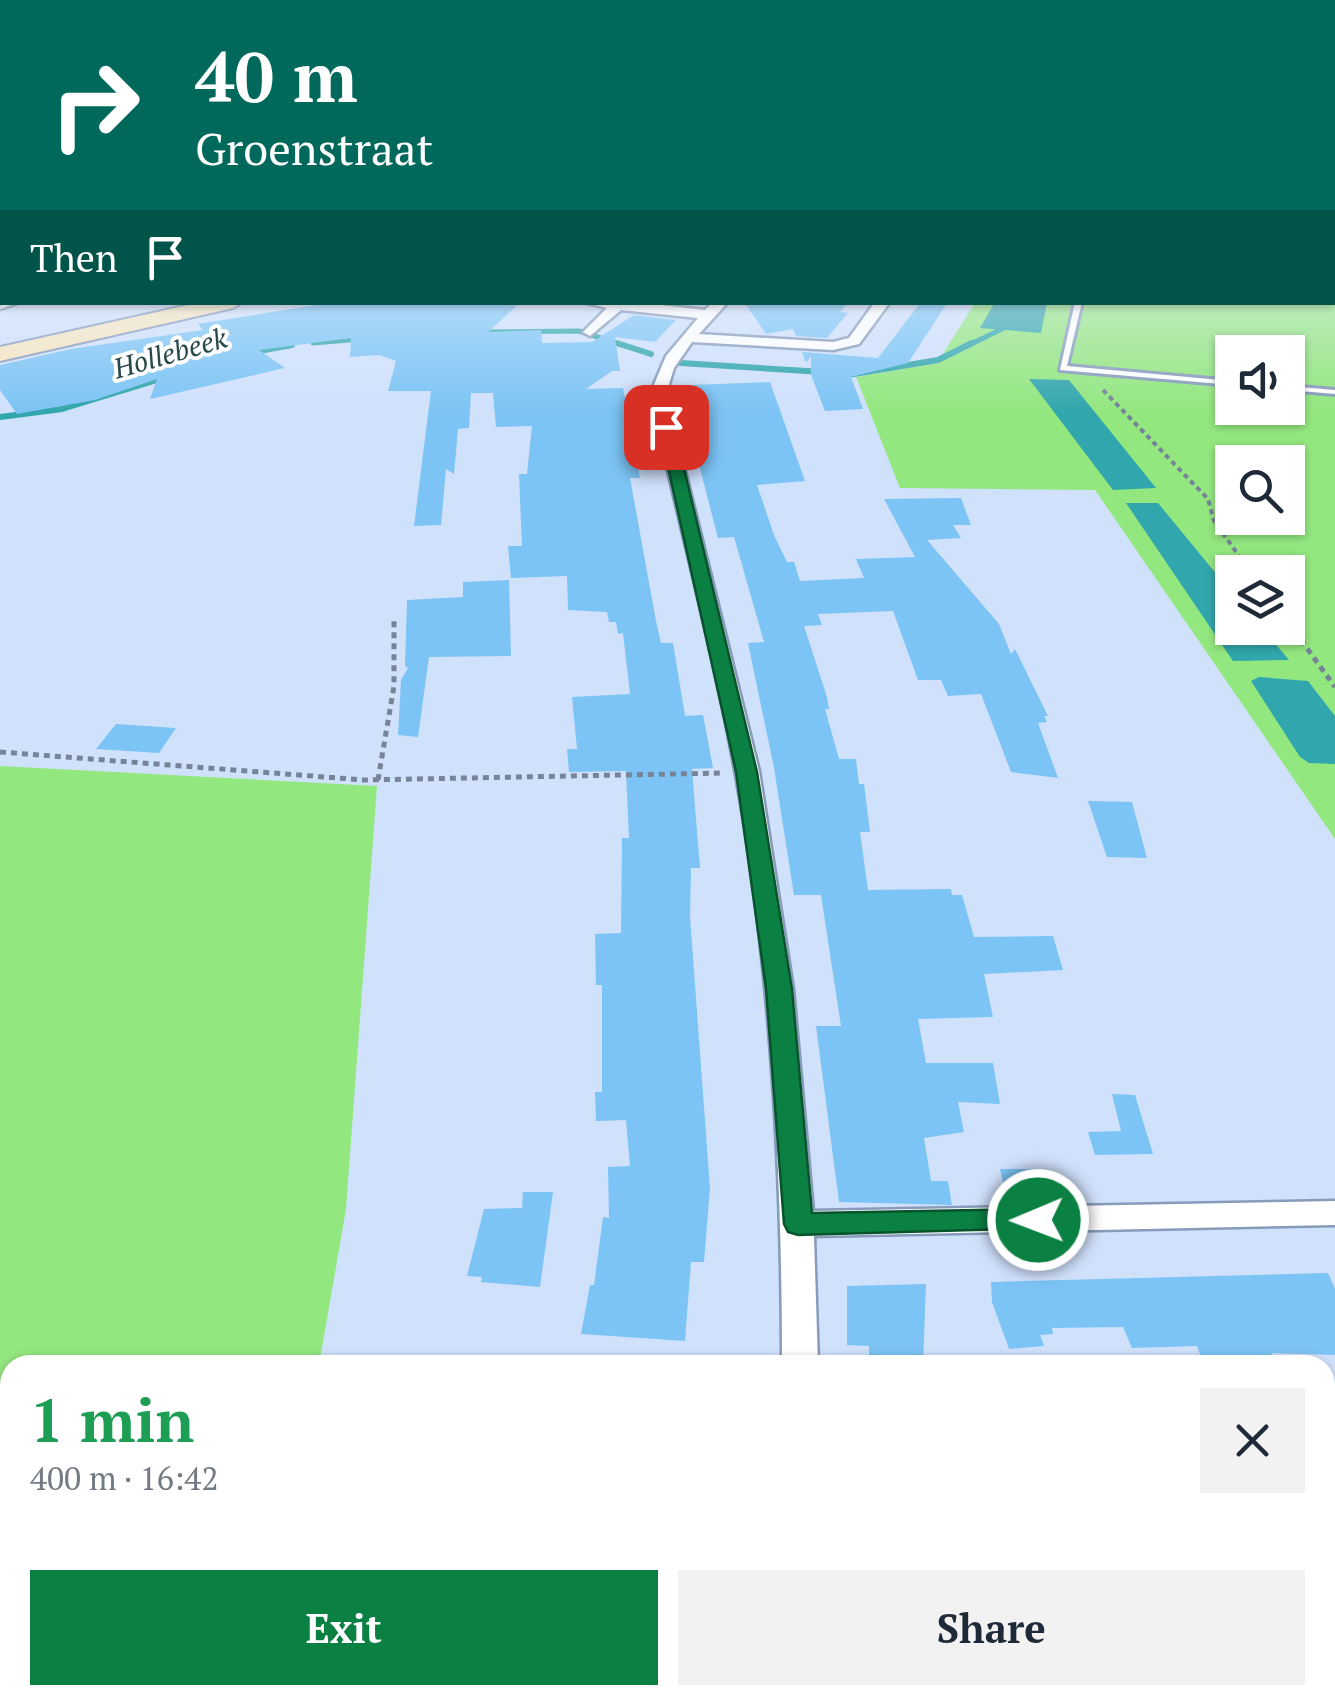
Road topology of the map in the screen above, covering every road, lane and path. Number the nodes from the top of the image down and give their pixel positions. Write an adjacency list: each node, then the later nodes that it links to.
1 (220, 305): 9 (main road)
2 (611, 305): 5 (street)
3 (881, 305): 8 (street)
4 (1078, 305): 10 (lane)
5 (618, 306): 6 (street); 7 (street)
6 (715, 309): 8 (street)
7 (590, 332)
8 (691, 338): 19 (street)
9 (0, 354)
10 (1084, 370): 11 (lane); 14 (path)
11 (1215, 382)
12 (1305, 389): 13 (lane)
13 (1335, 392)
14 (1238, 555)
15 (394, 620): 20 (path)
16 (1305, 645): 17 (path)
17 (1335, 687)
18 (0, 752): 20 (path)
19 (747, 772): 20 (path); 22 (street)
20 (378, 780)
21 (1335, 1212): 22 (street)
22 (798, 1224): 23 (street)
23 (800, 1355)

